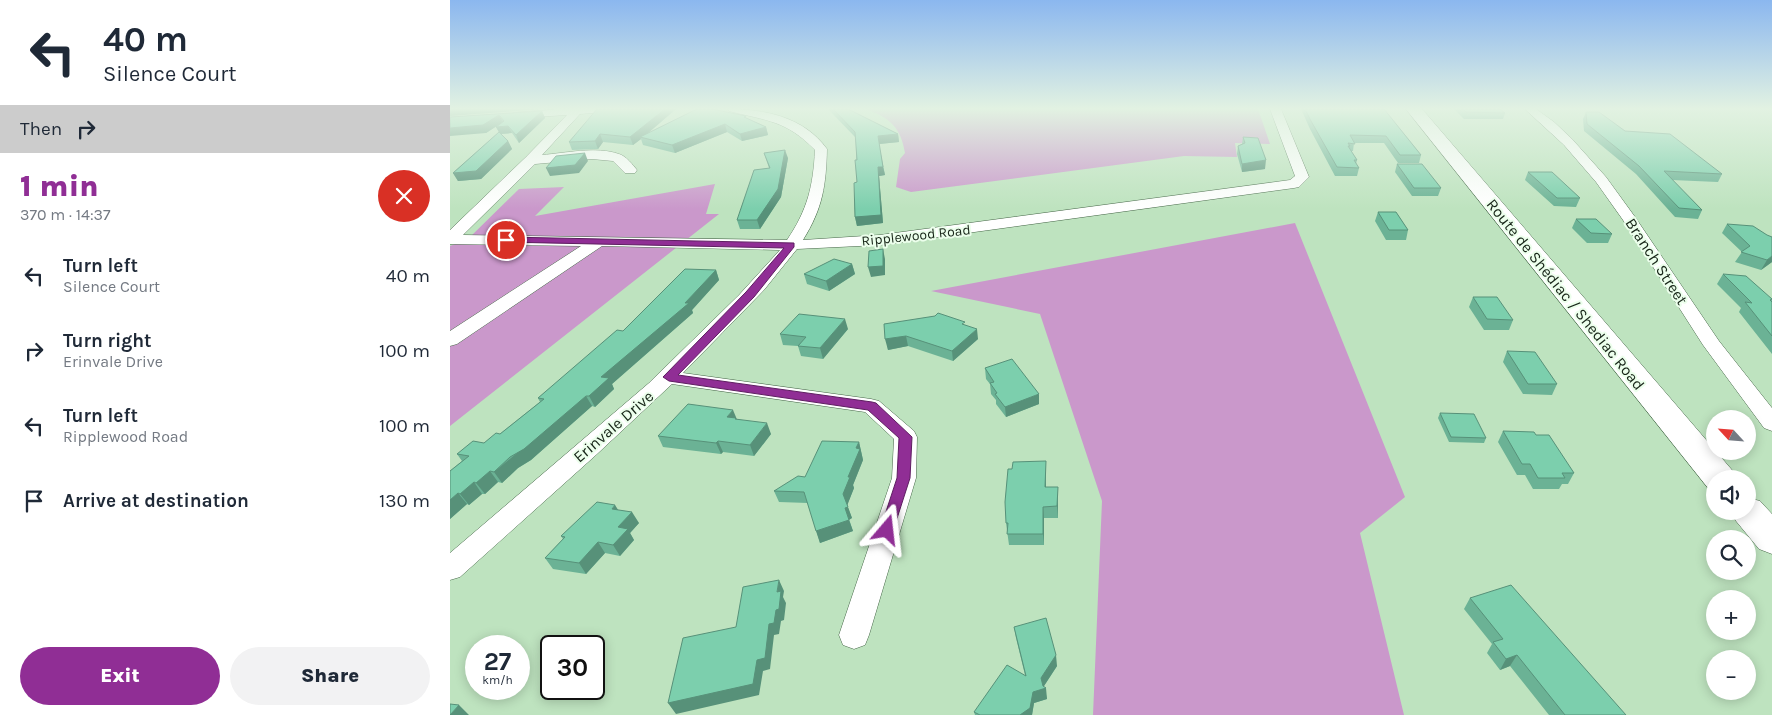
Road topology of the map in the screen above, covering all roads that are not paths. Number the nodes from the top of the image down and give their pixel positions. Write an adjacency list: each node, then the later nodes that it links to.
1 (548, 142): 6 (street)
2 (815, 142): 10 (street, Erinvale Drive)
3 (1289, 142): 10 (street, Ripplewood Road)
4 (1442, 142): 14 (main road, Route de Shédiac / Shediac Road)
5 (1569, 142): 13 (street, Branch Street)
6 (531, 160): 7 (street); 8 (street)
7 (630, 170)
8 (450, 239): 9 (street, Ripplewood Road)
9 (598, 242): 10 (street, Ripplewood Road); 11 (street)
10 (791, 245): 12 (street, Erinvale Drive)
11 (450, 340)
12 (669, 377): 17 (street, Erinvale Drive); 18 (street)
13 (1772, 423)
14 (1713, 470)
15 (1756, 520): 16 (main road)
16 (1772, 539)
17 (450, 569)
18 (854, 635)

